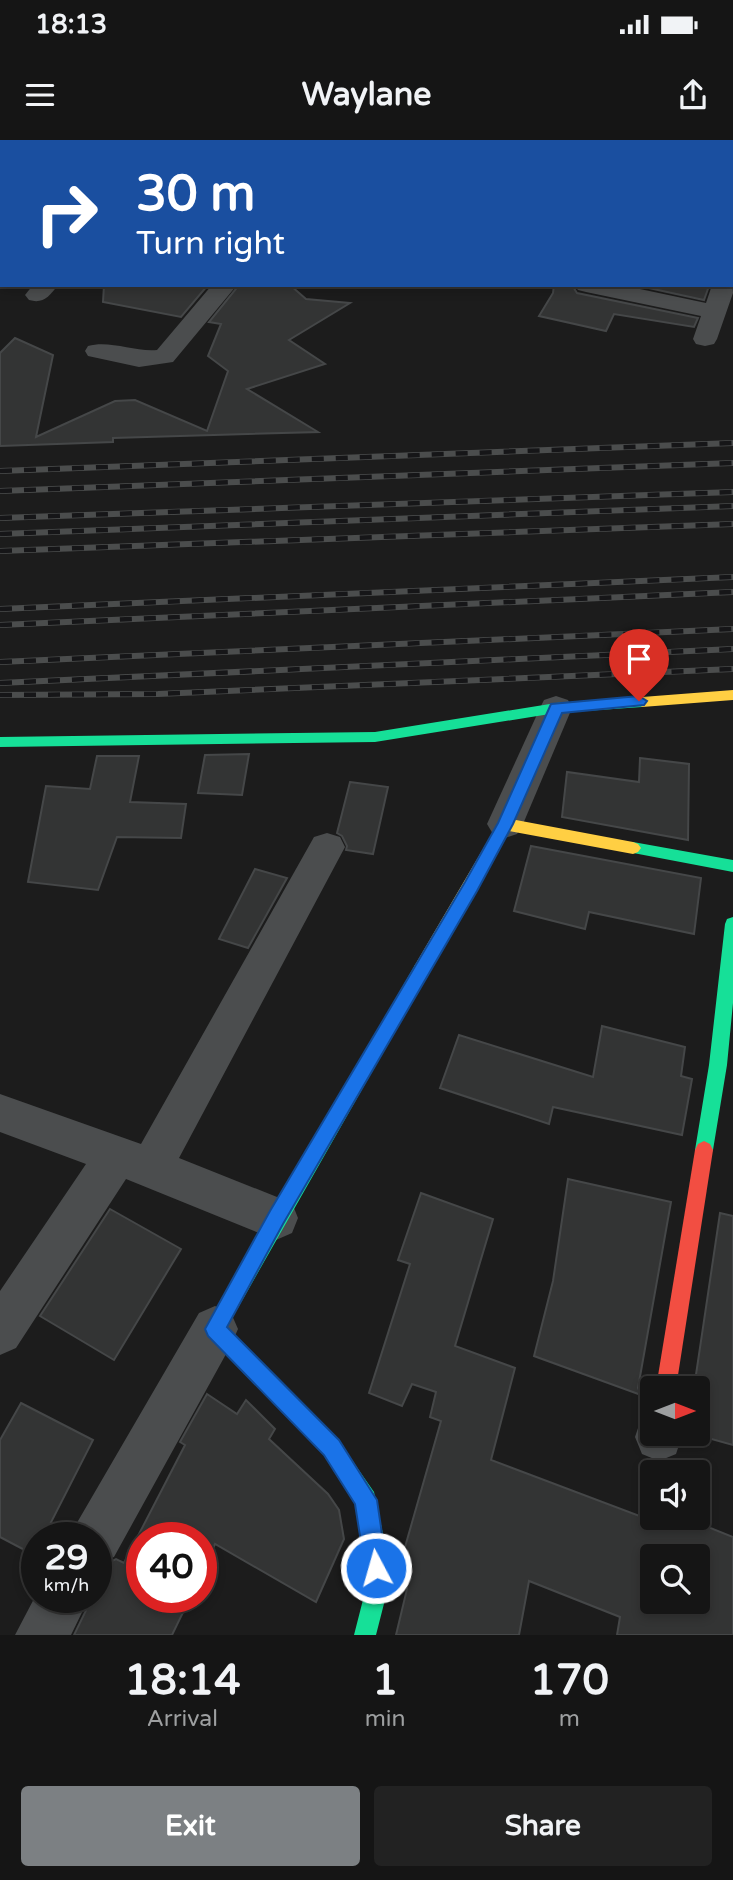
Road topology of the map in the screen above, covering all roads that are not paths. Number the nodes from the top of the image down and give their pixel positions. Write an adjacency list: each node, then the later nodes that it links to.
1 (223, 287): 6 (street)
2 (596, 287): 4 (street)
3 (723, 287): 4 (street)
4 (715, 312): 5 (street)
5 (705, 339)
6 (97, 351)
7 (733, 695): 8 (street)
8 (556, 708): 9 (street); 10 (street)
9 (0, 742)
10 (505, 824): 12 (street); 17 (street)
11 (327, 847): 16 (street)
12 (733, 866)
13 (733, 924): 14 (street)
14 (726, 1067): 20 (street)
15 (0, 1112): 16 (street)
16 (134, 1162): 17 (street); 19 (street)
17 (276, 1218): 18 (street)
18 (215, 1329): 21 (street); 24 (street)
19 (0, 1332)
20 (668, 1376)
21 (106, 1522)
22 (54, 1613): 23 (street)
23 (42, 1635)
24 (365, 1635)

